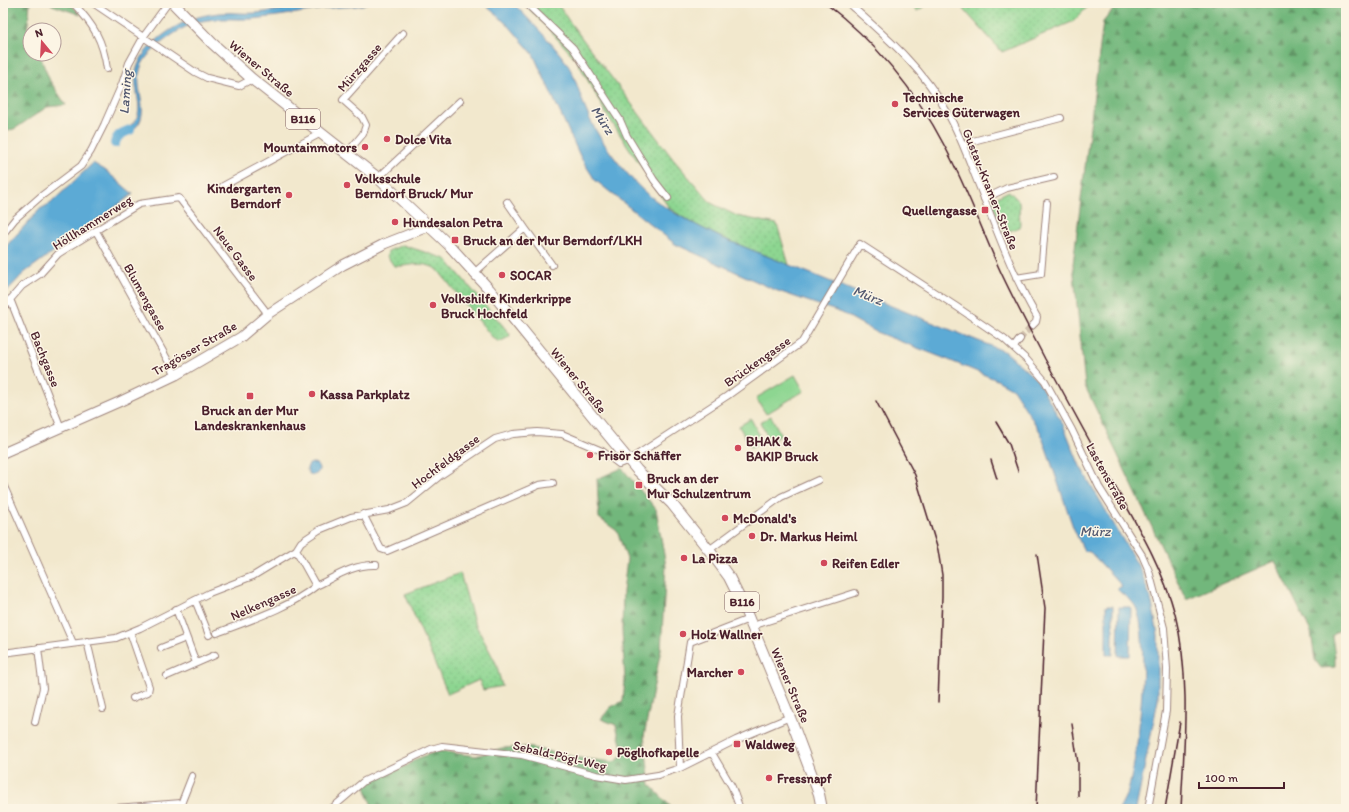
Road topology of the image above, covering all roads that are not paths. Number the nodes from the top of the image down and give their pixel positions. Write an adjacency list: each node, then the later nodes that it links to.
1 (73, 3): 9 (street)
2 (93, 3): 8 (street)
3 (168, 3): 8 (street)
4 (526, 3): 19 (street)
5 (848, 3): 14 (street, Gustav-Kramer-Straße)
6 (176, 7): 10 (main road, Wiener Straße / B116)
7 (403, 32): 15 (street, Mürzgasse)
8 (144, 36): 10 (street); 27 (street)
9 (107, 69)
10 (252, 79): 13 (main road, Wiener Straße / B116)
11 (460, 101): 17 (street)
12 (1061, 118): 14 (street)
13 (321, 133): 15 (main road, Wiener Straße / B116); 18 (street)
14 (964, 146): 20 (street, Gustav-Kramer-Straße)
15 (347, 153): 17 (main road, Wiener Straße / B116)
16 (1054, 177): 20 (street)
17 (378, 178): 24 (main road, Wiener Straße / B116)
18 (223, 186)
19 (668, 198)
20 (984, 199): 31 (street, Gustav-Kramer-Straße)
21 (165, 200): 26 (street, Höllhammerweg); 34 (street, Neue Gasse)
22 (507, 202): 25 (street)
23 (1046, 203): 31 (street)
24 (430, 226): 30 (main road, Wiener Straße / B116); 34 (main road, Tragösser Straße)
25 (525, 228): 29 (street); 30 (street)
26 (96, 231): 32 (street, Höllhammerweg); 38 (street, Blumengasse)
27 (3, 234)
28 (860, 244): 37 (street, Lastenstraße); 41 (street, Brückengasse)
29 (552, 265)
30 (474, 273): 41 (main road, Wiener Straße / B116)
31 (1016, 278): 35 (street, Gustav-Kramer-Straße)
32 (10, 300): 33 (street, Höllhammerweg); 39 (street, Bachgasse)
33 (3, 308)
34 (268, 314): 38 (main road, Tragösser Straße)
35 (1032, 326)
36 (1020, 339): 37 (street)
37 (1014, 347): 78 (street, Lastenstraße)
38 (176, 375): 39 (main road, Tragösser Straße)
39 (61, 428): 40 (main road, Tragösser Straße)
40 (3, 453)
41 (629, 460): 45 (street, Hochfeldgasse); 47 (main road, Wiener Straße / B116)
42 (818, 480): 47 (street)
43 (553, 483): 45 (street)
44 (3, 486): 59 (street)
45 (363, 514): 46 (street, Hochfeldgasse)
46 (296, 550): 49 (street); 51 (street, Hochfeldgasse)
47 (709, 550): 53 (main road, Wiener Straße / B116)
48 (376, 565): 49 (street)
49 (316, 586): 55 (street, Nelkengasse)
50 (854, 593): 53 (street)
51 (196, 600): 52 (street, Hochfeldgasse); 56 (street)
52 (176, 609): 54 (street, Hochfeldgasse); 57 (street)
53 (751, 622): 68 (main road, Wiener Straße / B116); 71 (street)
54 (130, 632): 58 (street, Hochfeldgasse); 66 (street)
55 (217, 633)
56 (209, 635)
57 (186, 638): 61 (street); 64 (street)
58 (87, 641): 59 (street, Hochfeldgasse); 67 (street)
59 (73, 643): 60 (street, Hochfeldgasse)
60 (38, 648): 62 (street, Hochfeldgasse); 69 (street)
61 (161, 648)
62 (3, 653)
63 (215, 655): 64 (street)
64 (196, 663): 65 (street)
65 (167, 676)
66 (133, 698)
67 (103, 709)
68 (790, 717): 70 (street, Sebald-Pögl-Weg); 77 (main road, Wiener Straße / B116)
69 (35, 722)
70 (712, 753): 71 (street, Sebald-Pögl-Weg); 76 (street)
71 (680, 768): 75 (street, Sebald-Pögl-Weg)
72 (192, 776): 73 (street)
73 (181, 806): 74 (street)
74 (102, 809)
75 (331, 809)
76 (740, 809)
77 (822, 809)
78 (1148, 809)

